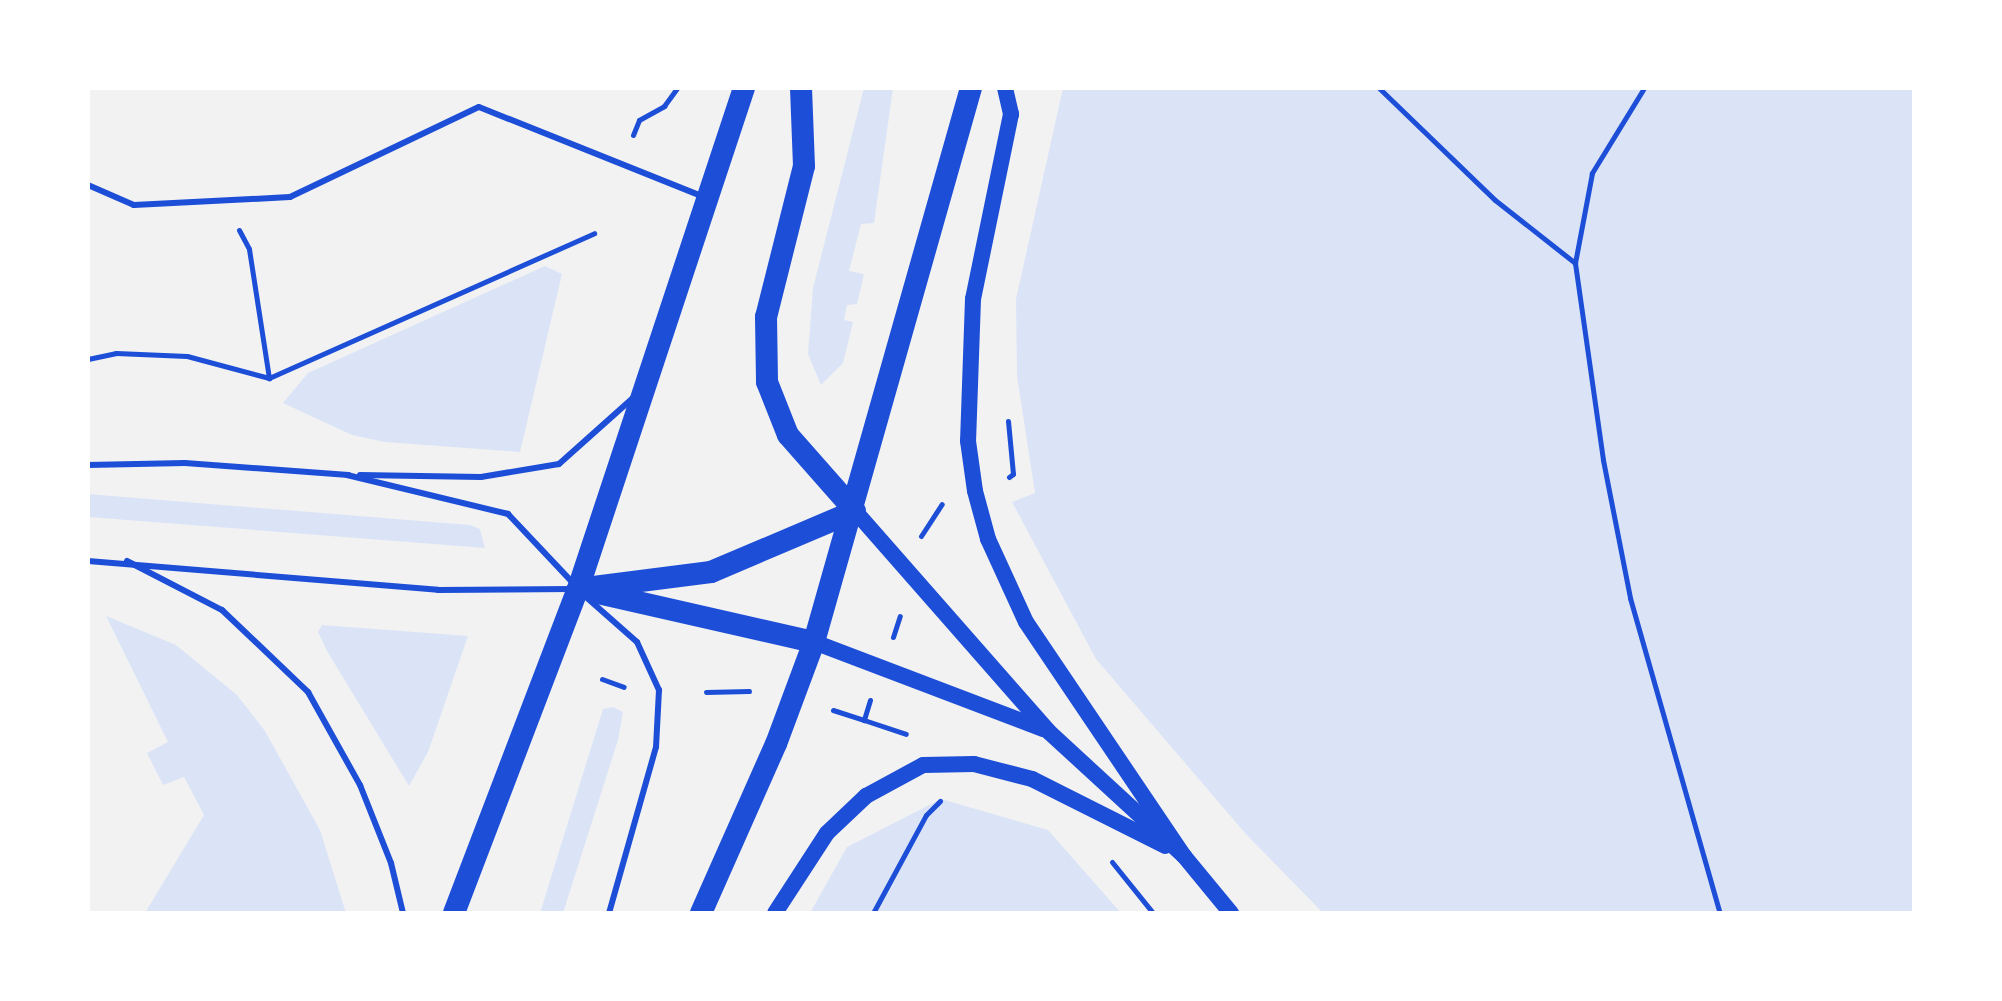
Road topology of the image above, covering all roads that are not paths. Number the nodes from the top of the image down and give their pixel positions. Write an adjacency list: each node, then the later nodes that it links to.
1 (744, 88): 6 (highway)
2 (801, 88): 10 (highway)
3 (971, 88): 10 (highway)
4 (1005, 88): 16 (main road)
5 (88, 185): 6 (lane)
6 (709, 199): 7 (highway)
7 (646, 387): 9 (lane); 13 (highway)
8 (88, 465): 9 (lane)
9 (347, 475): 13 (lane)
10 (855, 511): 13 (highway); 14 (highway); 15 (main road)
11 (124, 560): 12 (lane); 13 (lane); 17 (lane)
12 (88, 561)
13 (578, 589): 14 (highway); 18 (highway); 19 (lane)
14 (814, 642): 15 (main road); 20 (highway)
15 (1048, 731): 16 (main road)
16 (1184, 856): 21 (main road); 22 (main road)
17 (403, 913)
18 (454, 913)
19 (609, 913)
20 (701, 913)
21 (775, 913)
22 (1231, 913)

